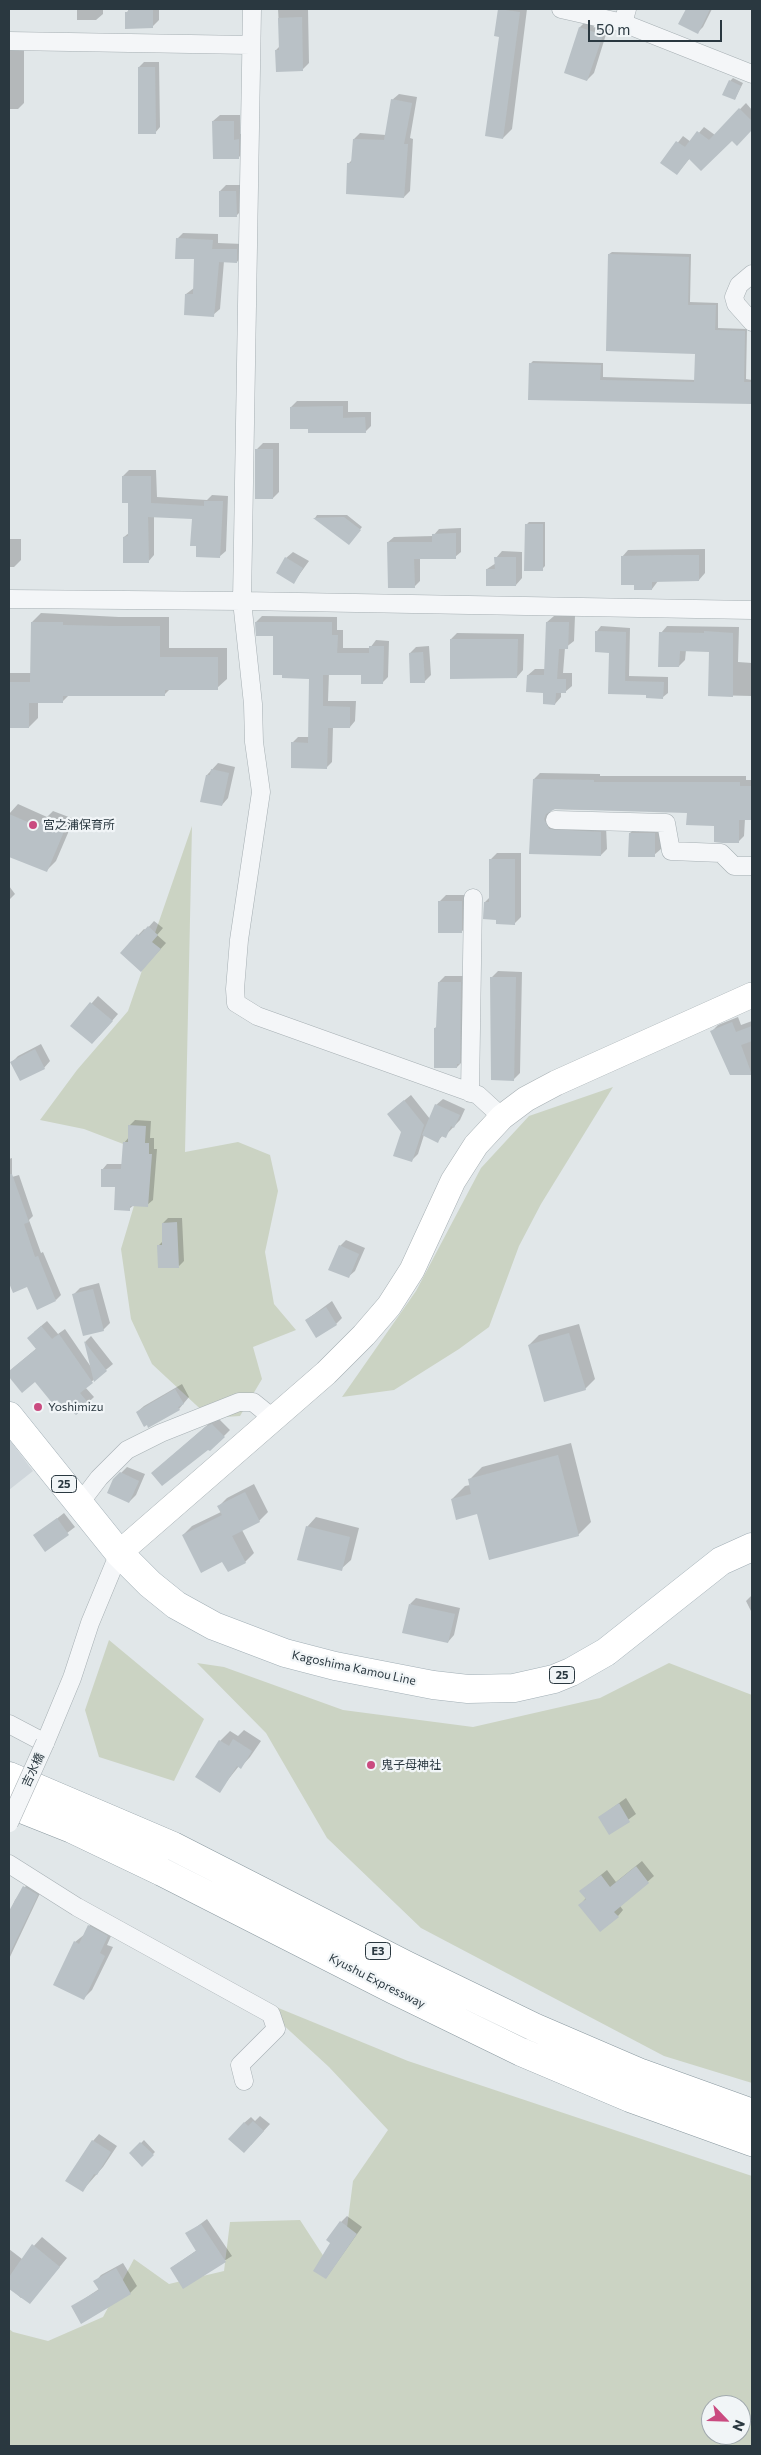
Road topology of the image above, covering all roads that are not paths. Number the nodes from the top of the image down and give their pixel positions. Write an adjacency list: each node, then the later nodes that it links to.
1 (252, 9): 5 (street)
2 (561, 9): 3 (street)
3 (625, 16): 6 (street)
4 (9, 41): 5 (street)
5 (250, 45): 10 (street)
6 (752, 74)
7 (752, 274): 8 (street)
8 (752, 322)
9 (9, 599): 10 (street)
10 (242, 601): 11 (street); 16 (street)
11 (752, 610)
12 (555, 820): 13 (street)
13 (752, 866)
14 (473, 898): 16 (street)
15 (752, 995): 17 (street)
16 (470, 1092): 17 (street)
17 (502, 1118): 19 (street)
18 (9, 1416): 20 (main road, Kagoshima Kamou Line / 25)
19 (274, 1419): 20 (street); 22 (street)
20 (80, 1504): 22 (main road, Kagoshima Kamou Line / 25)
21 (752, 1547): 22 (main road, Kagoshima Kamou Line / 25)
22 (118, 1553): 24 (street, 吉水橋)
23 (9, 1724): 24 (street)
24 (45, 1743): 27 (street, 吉水橋, bridge)
25 (9, 1776): 30 (main road, E3)
26 (9, 1804): 31 (main road, Kyushu Expressway / E3)
27 (9, 1823)
28 (9, 1864): 29 (street)
29 (244, 2081)
30 (752, 2113)
31 (752, 2142)

